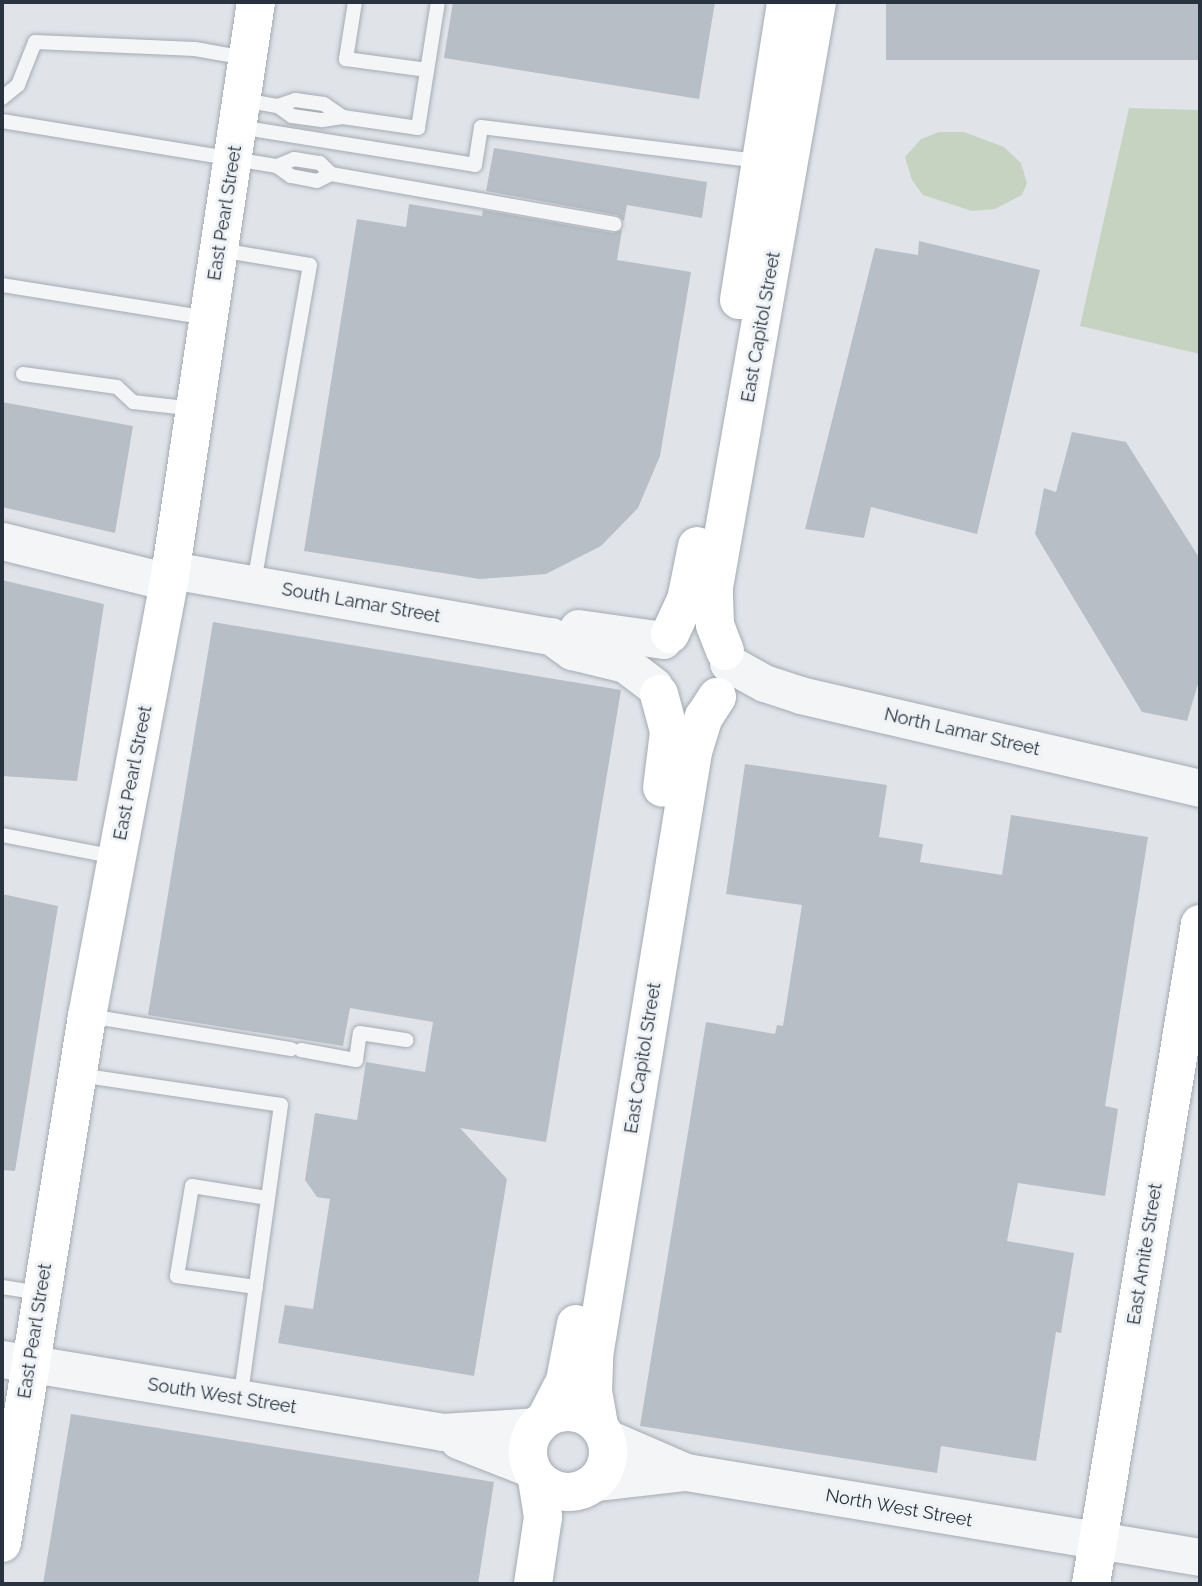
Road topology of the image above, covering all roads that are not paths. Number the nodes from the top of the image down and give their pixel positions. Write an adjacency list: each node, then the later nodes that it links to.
1 (256, 2): 6 (main road, East Pearl Street)
2 (355, 2): 7 (lane)
3 (438, 2): 7 (lane)
4 (786, 2): 11 (main road, East Capitol Street)
5 (817, 2): 23 (main road, East Capitol Street)
6 (247, 58): 8 (lane); 10 (main road, East Pearl Street)
7 (427, 70): 10 (lane)
8 (2, 98)
9 (2, 121): 10 (lane)
10 (247, 123): 11 (lane); 12 (lane); 13 (main road, East Pearl Street)
11 (761, 161): 22 (main road, East Capitol Street)
12 (615, 224)
13 (219, 250): 15 (main road, East Pearl Street); 20 (lane)
14 (2, 285): 15 (lane)
15 (209, 318): 17 (main road, East Pearl Street)
16 (23, 374): 17 (lane)
17 (195, 409): 19 (main road, East Pearl Street)
18 (2, 541): 19 (street, South Lamar Street)
19 (170, 576): 20 (street, South Lamar Street); 27 (main road, East Pearl Street)
20 (253, 584): 21 (street, South Lamar Street)
21 (551, 635): 22 (street, South Lamar Street); 24 (street, South Lamar Street)
22 (666, 637): 23 (main road); 24 (main road)
23 (723, 671): 24 (main road); 25 (street, North Lamar Street); 39 (main road, East Capitol Street)
24 (657, 690): 38 (main road, East Capitol Street)
25 (1200, 789)
26 (2, 835): 27 (lane)
27 (117, 857): 29 (main road, East Pearl Street)
28 (1200, 924): 45 (main road, East Amite Street)
29 (87, 1016): 30 (lane); 31 (main road, East Pearl Street)
30 (406, 1040)
31 (77, 1074): 32 (lane); 35 (main road, East Pearl Street)
32 (268, 1198): 34 (lane); 34 (lane)
33 (2, 1287): 35 (lane)
34 (256, 1287): 37 (lane)
35 (40, 1293): 36 (main road, East Pearl Street)
36 (15, 1361): 37 (street, South West Street); 41 (main road, East Pearl Street)
37 (240, 1400): 40 (street, South West Street)
38 (542, 1422): 39 (main road); 40 (street, South West Street); 43 (main road)
39 (602, 1431): 42 (street, North West Street); 44 (main road)
40 (442, 1432): 43 (street, South West Street)
41 (9, 1449): 46 (main road, East Pearl Street)
42 (686, 1472): 44 (street); 45 (street, North West Street)
43 (535, 1473): 44 (main road); 48 (main road)
44 (591, 1485): 49 (main road)
45 (1098, 1540): 47 (street, North West Street); 50 (main road, East Amite Street)
46 (2, 1543)
47 (1200, 1557)
48 (533, 1584)
49 (558, 1584)
50 (1091, 1584)

